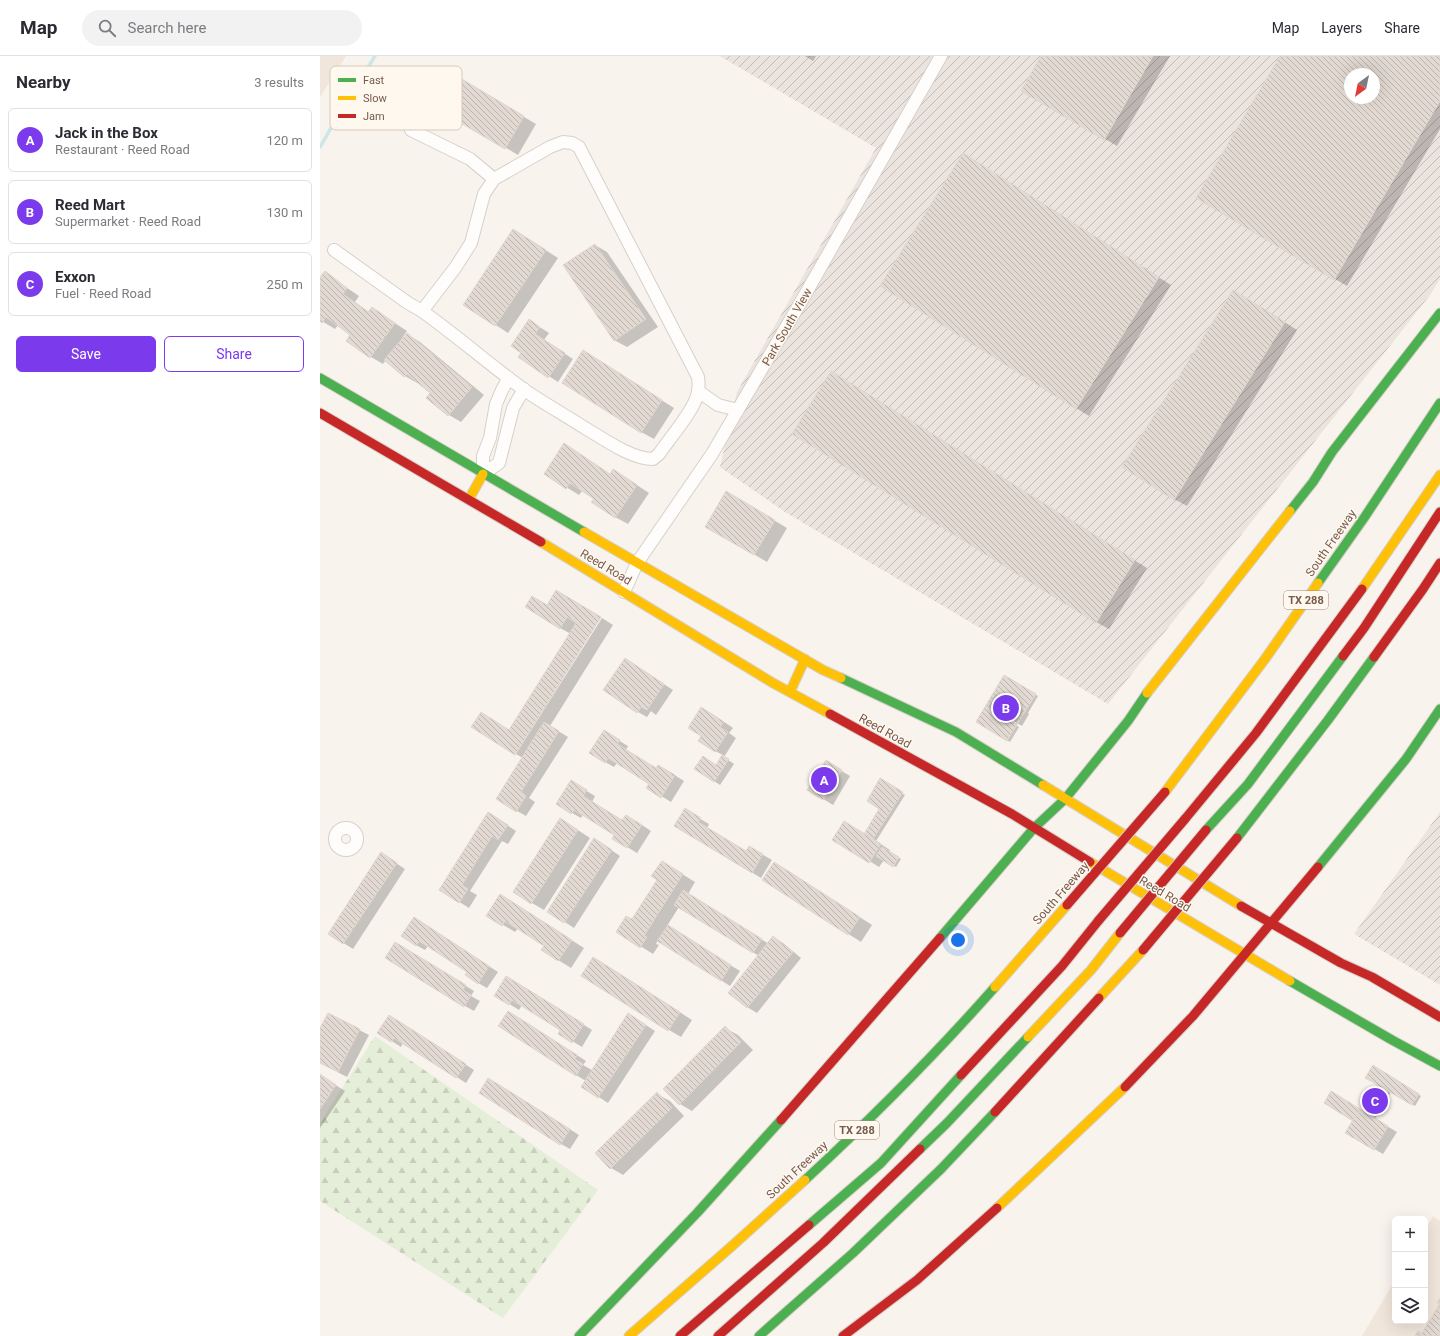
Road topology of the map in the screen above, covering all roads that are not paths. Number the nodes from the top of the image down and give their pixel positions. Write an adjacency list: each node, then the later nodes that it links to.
1 (941, 56): 12 (street, Park South View)
2 (411, 130): 3 (street)
3 (494, 179): 5 (street); 10 (street)
4 (334, 250): 5 (street)
5 (422, 311): 7 (street)
6 (1440, 313): 24 (main road)
7 (509, 378): 9 (street); 14 (street)
8 (320, 379): 14 (main road, Reed Road)
9 (524, 390): 10 (street); 14 (street)
10 (698, 391): 12 (street)
11 (1440, 403): 31 (main road, South Freeway / TX 288, bridge)
12 (738, 410): 18 (street, Park South View)
13 (320, 413): 16 (main road, Reed Road)
14 (483, 474): 16 (main road); 18 (main road, Reed Road)
15 (1440, 475): 32 (main road, bridge)
16 (469, 499): 20 (main road, Reed Road)
17 (1440, 512): 33 (main road, bridge)
18 (637, 563): 20 (street, Park South View); 21 (main road, Reed Road)
19 (1440, 563): 34 (main road, bridge)
20 (624, 592): 22 (main road, Reed Road)
21 (805, 659): 22 (main road); 24 (main road, Reed Road)
22 (790, 692): 25 (main road, Reed Road)
23 (1440, 709): 26 (main road)
24 (1065, 799): 25 (main road); 26 (main road, Reed Road)
25 (1034, 828): 27 (main road, Reed Road); 30 (main road)
26 (1271, 924): 27 (main road); 28 (main road, Reed Road)
27 (1244, 954): 29 (main road, Reed Road); 35 (main road)
28 (1440, 1017)
29 (1440, 1066)
30 (579, 1336)
31 (629, 1336)
32 (680, 1336)
33 (718, 1336)
34 (759, 1336)
35 (843, 1336)

